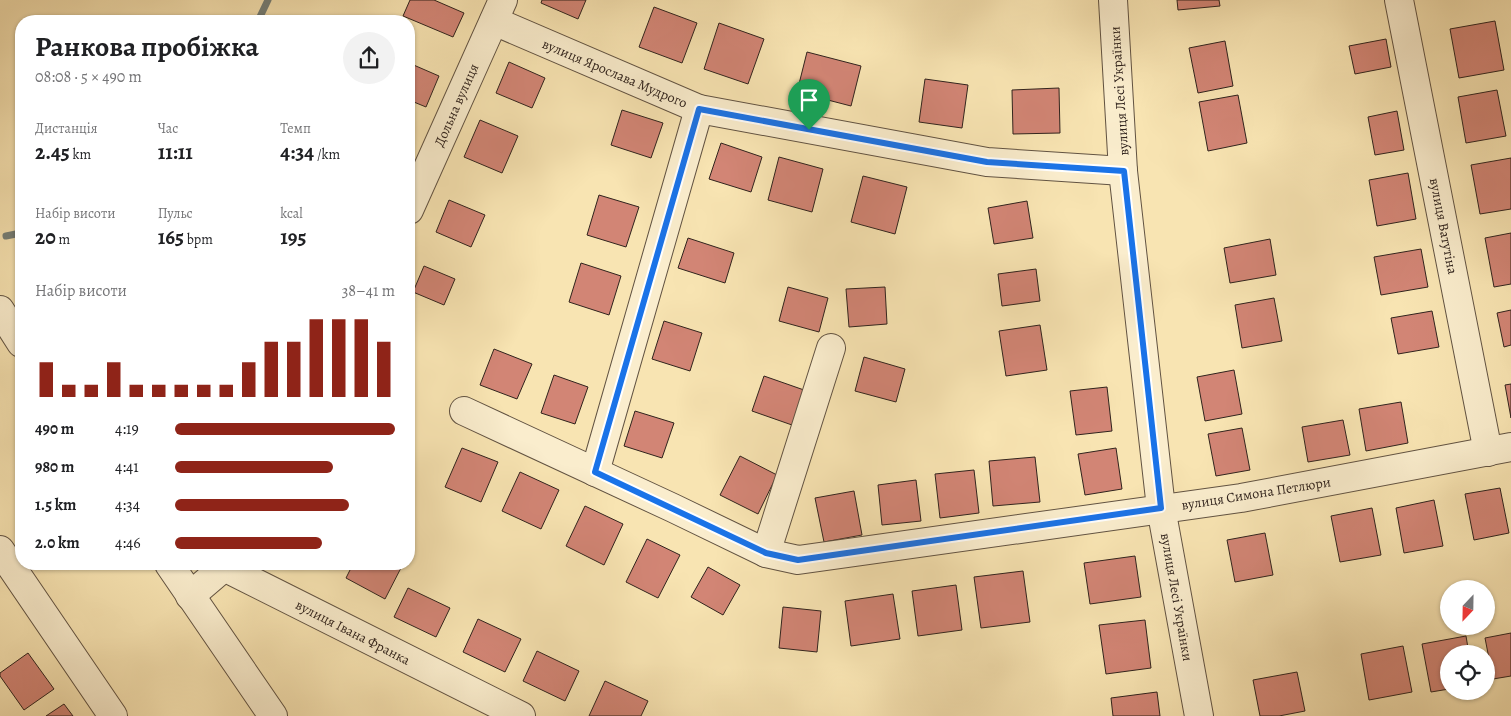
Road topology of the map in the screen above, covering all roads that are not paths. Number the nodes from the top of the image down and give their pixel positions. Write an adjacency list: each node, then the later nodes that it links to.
1 (1113, 0): 5 (street, вулиця Лесі Українки)
2 (1399, 0): 9 (street, вулиця Ватутіна)
3 (498, 10): 4 (street, вулиця Ярослава Мудрого); 6 (street, Дольна вулиця)
4 (699, 109): 5 (street, вулиця Ярослава Мудрого); 10 (street)
5 (1124, 171): 11 (street, вулиця Лесі Українки)
6 (415, 197)
7 (831, 348): 13 (street)
8 (464, 411): 10 (street, вулиця Симона Петлюри)
9 (1499, 450): 11 (street, вулиця Симона Петлюри)
10 (595, 472): 13 (street, вулиця Симона Петлюри)
11 (1161, 508): 13 (street, вулиця Симона Петлюри); 21 (street, вулиця Лесі Українки)
12 (0, 550): 18 (street)
13 (766, 553)
14 (173, 570): 17 (street)
15 (219, 570): 17 (street, вулиця Івана Франка)
16 (232, 570): 20 (street, вулиця Івана Франка)
17 (190, 596): 19 (street)
18 (113, 716)
19 (272, 716)
20 (521, 716)
21 (1199, 716)

